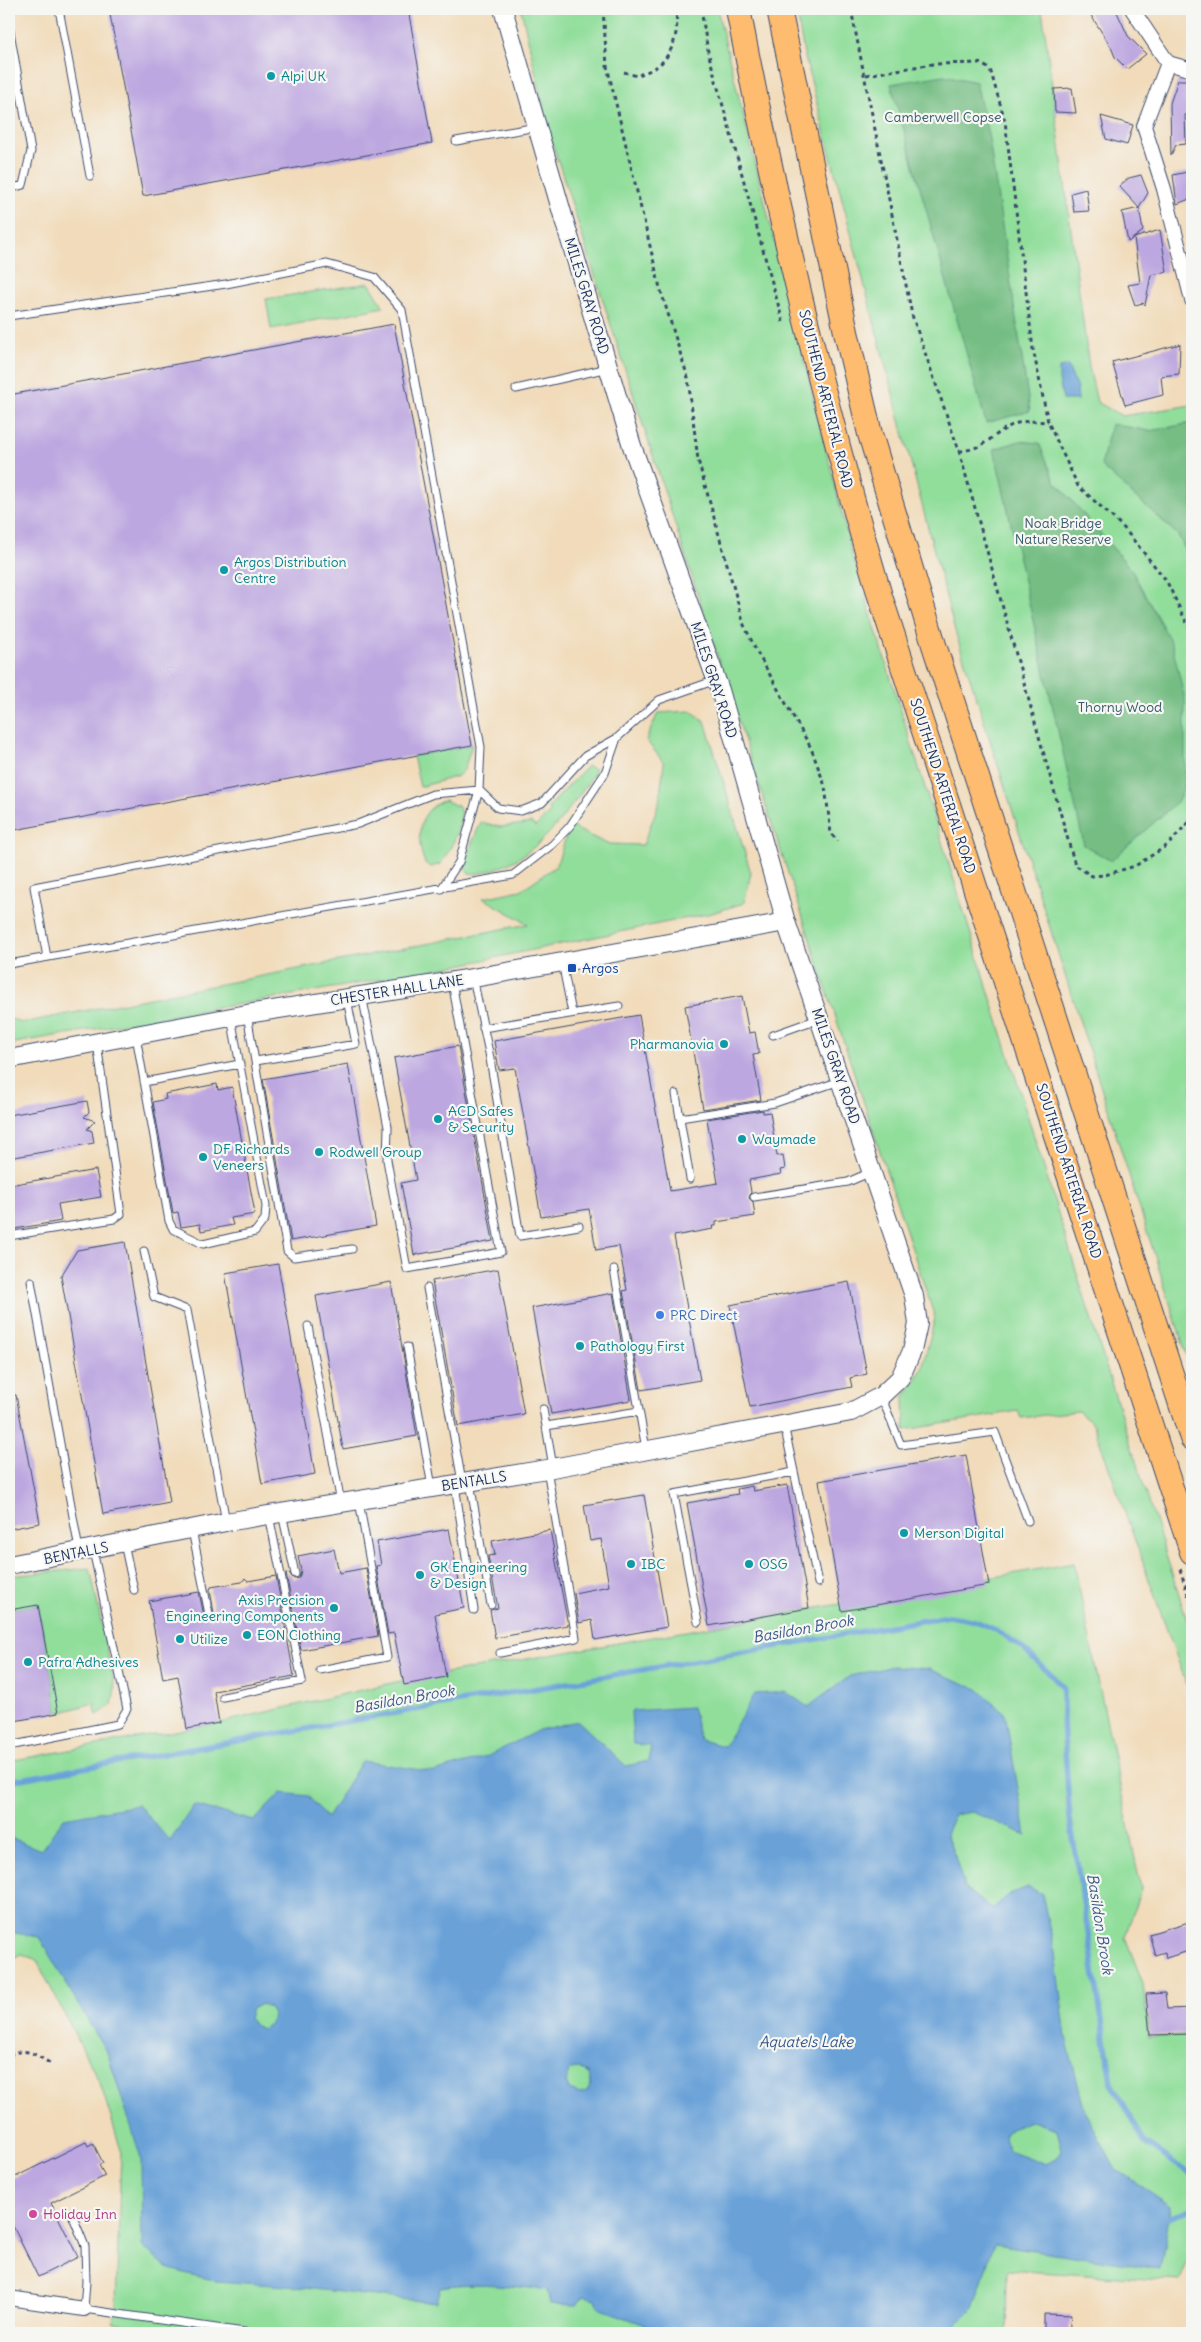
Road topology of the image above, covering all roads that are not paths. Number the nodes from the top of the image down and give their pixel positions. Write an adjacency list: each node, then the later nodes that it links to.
1 (59, 9): 11 (lane)
2 (503, 9): 9 (street, MILES GRAY ROAD)
3 (738, 9): 75 (highway, SOUTHEND ARTERIAL ROAD)
4 (779, 9): 61 (highway)
5 (1132, 9): 7 (street)
6 (9, 26): 12 (lane)
7 (1168, 63): 8 (street); 13 (street)
8 (1192, 70)
9 (537, 127): 10 (lane); 15 (street, MILES GRAY ROAD)
10 (456, 140)
11 (90, 176)
12 (9, 189)
13 (1192, 300)
14 (9, 316): 19 (lane)
15 (609, 368): 16 (lane); 17 (street, MILES GRAY ROAD)
16 (516, 389)
17 (716, 680): 18 (lane); 21 (street, MILES GRAY ROAD)
18 (617, 738): 19 (lane); 20 (lane)
19 (479, 790): 20 (lane); 22 (lane)
20 (441, 889): 22 (lane)
21 (786, 922): 23 (street, CHESTER HALL LANE); 31 (street, MILES GRAY ROAD)
22 (47, 957): 24 (lane)
23 (562, 961): 25 (street, CHESTER HALL LANE); 29 (lane)
24 (9, 964)
25 (473, 978): 26 (street, CHESTER HALL LANE); 32 (lane)
26 (452, 982): 27 (street, CHESTER HALL LANE); 27 (lane)
27 (354, 996): 30 (street, CHESTER HALL LANE); 37 (lane)
28 (619, 1006): 29 (lane)
29 (572, 1013): 32 (lane)
30 (239, 1016): 33 (street, CHESTER HALL LANE); 37 (lane); 38 (lane)
31 (819, 1018): 34 (lane); 39 (street, MILES GRAY ROAD)
32 (483, 1028): 46 (lane)
33 (136, 1035): 35 (street, CHESTER HALL LANE); 40 (lane)
34 (773, 1035)
35 (97, 1042): 36 (street, CHESTER HALL LANE); 47 (lane)
36 (9, 1059)
37 (256, 1061): 48 (lane)
38 (240, 1064): 40 (lane); 40 (lane)
39 (841, 1081): 42 (lane); 43 (street, MILES GRAY ROAD)
40 (144, 1082)
41 (676, 1094): 42 (lane)
42 (680, 1118): 44 (lane)
43 (872, 1171): 45 (lane); 55 (street, MILES GRAY ROAD)
44 (690, 1179)
45 (754, 1197)
46 (579, 1226)
47 (9, 1236)
48 (352, 1249)
49 (144, 1251): 71 (lane)
50 (614, 1270): 58 (lane)
51 (31, 1281): 74 (lane)
52 (427, 1288): 65 (lane)
53 (308, 1326): 68 (lane)
54 (408, 1347): 66 (lane)
55 (912, 1351): 56 (street, BENTALLS)
56 (881, 1396): 59 (street, BENTALLS); 70 (lane)
57 (543, 1410): 60 (lane)
58 (639, 1411): 60 (lane); 62 (lane)
59 (783, 1425): 62 (street, BENTALLS); 64 (lane)
60 (546, 1426): 63 (lane)
61 (1192, 1438)
62 (646, 1450): 63 (street, BENTALLS)
63 (550, 1468): 65 (street, BENTALLS); 84 (lane)
64 (794, 1472): 78 (lane); 83 (lane)
65 (462, 1483): 66 (street, BENTALLS); 80 (lane); 81 (lane)
66 (432, 1488): 67 (street, BENTALLS)
67 (359, 1500): 68 (street, BENTALLS); 85 (lane)
68 (341, 1503): 69 (street, BENTALLS)
69 (275, 1514): 71 (street, BENTALLS); 77 (lane); 86 (lane)
70 (1028, 1521)
71 (226, 1522): 72 (street, BENTALLS)
72 (192, 1530): 73 (street, BENTALLS); 82 (lane)
73 (124, 1543): 74 (street, BENTALLS); 79 (lane)
74 (86, 1551): 76 (street, BENTALLS); 87 (lane)
75 (1192, 1552)
76 (9, 1565)
77 (295, 1574)
78 (818, 1583)
79 (134, 1590)
80 (491, 1604)
81 (474, 1610)
82 (209, 1614)
83 (698, 1622)
84 (500, 1653)
85 (320, 1670)
86 (223, 1698)
87 (9, 1746)
88 (71, 2212): 90 (lane)
89 (9, 2298): 90 (street)
90 (84, 2309): 91 (lane)
91 (251, 2333)

